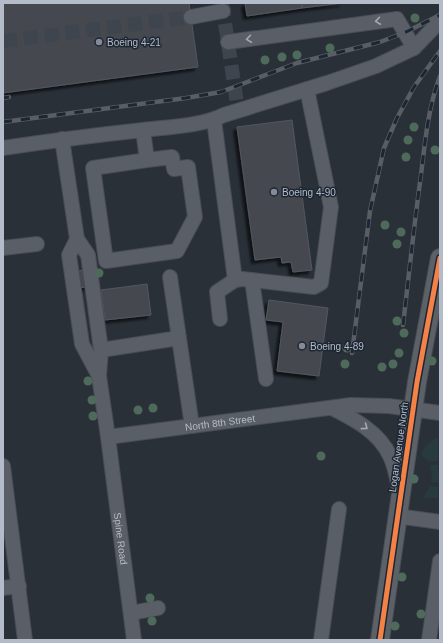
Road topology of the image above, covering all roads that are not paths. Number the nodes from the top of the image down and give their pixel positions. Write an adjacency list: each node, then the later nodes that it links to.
1 (223, 11): 2 (street)
2 (191, 16)
3 (440, 21): 5 (street)
4 (228, 42): 5 (street, one-way to 4)
5 (414, 48): 6 (street)
6 (307, 89): 7 (street); 18 (street)
7 (214, 120): 8 (street); 17 (street)
8 (143, 130): 9 (street); 11 (street)
9 (62, 139): 10 (street); 12 (street)
10 (3, 148)
11 (147, 160): 11 (street)
12 (78, 239): 21 (street); 22 (street)
13 (37, 244): 14 (street)
14 (3, 248)
15 (440, 258): 25 (main road, Logan Avenue North)
16 (170, 277): 20 (street)
17 (235, 280): 18 (street); 19 (street)
18 (252, 280): 23 (street)
19 (220, 319)
20 (179, 338): 21 (street); 27 (street)
21 (101, 350): 22 (street)
22 (98, 376): 28 (street, Spine Road)
23 (266, 379)
24 (332, 408): 25 (street, North 8th Street); 27 (street, North 8th Street); 30 (street, one-way to 30)
25 (413, 409): 26 (street); 30 (main road, Logan Avenue North)
26 (440, 413)
27 (192, 426): 28 (street, North 8th Street)
28 (108, 437): 39 (street, Spine Road)
29 (3, 466): 35 (street)
30 (400, 494): 32 (main road, Logan Avenue North)
31 (339, 509): 42 (street)
32 (397, 516): 33 (street); 43 (main road, Logan Avenue North)
33 (440, 522)
34 (440, 561): 38 (street)
35 (19, 586): 36 (street); 40 (street)
36 (3, 588)
37 (158, 608): 39 (street)
38 (436, 612): 44 (street)
39 (131, 613): 41 (street, Spine Road)
40 (26, 640)
41 (134, 640)
42 (321, 640)
43 (380, 640)
44 (429, 640)

